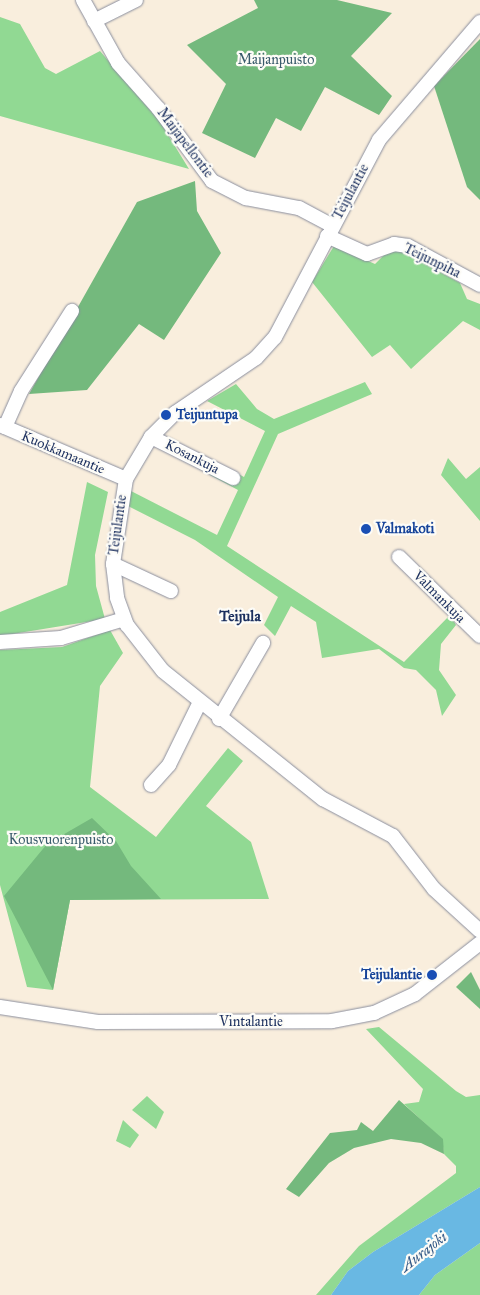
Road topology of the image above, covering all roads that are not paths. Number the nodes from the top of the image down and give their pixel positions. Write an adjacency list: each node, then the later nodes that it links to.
1 (83, 0): 3 (street, Maijapellontie)
2 (136, 0): 3 (street)
3 (94, 21): 5 (street, Maijapellontie)
4 (480, 22): 5 (street, Teijulantie)
5 (330, 231): 6 (street, Teijunpiha); 9 (street, Teijulantie)
6 (480, 286)
7 (72, 311): 8 (street)
8 (2, 426): 11 (street, Kuokkamaantie)
9 (151, 436): 10 (street, Kosankuja); 11 (street, Teijulantie)
10 (233, 478)
11 (126, 479): 13 (street, Teijulantie)
12 (399, 557): 16 (street, Valmankuja)
13 (113, 564): 14 (street); 15 (street, Teijulantie)
14 (171, 591)
15 (119, 621): 17 (street); 19 (street, Teijulantie)
16 (480, 636)
17 (0, 642)
18 (263, 643): 20 (street)
19 (200, 702): 20 (street, Teijulantie); 21 (street)
20 (219, 718): 22 (street, Teijulantie)
21 (151, 785)
22 (480, 931)
23 (480, 943): 24 (street, Vintalantie)
24 (0, 1007)

